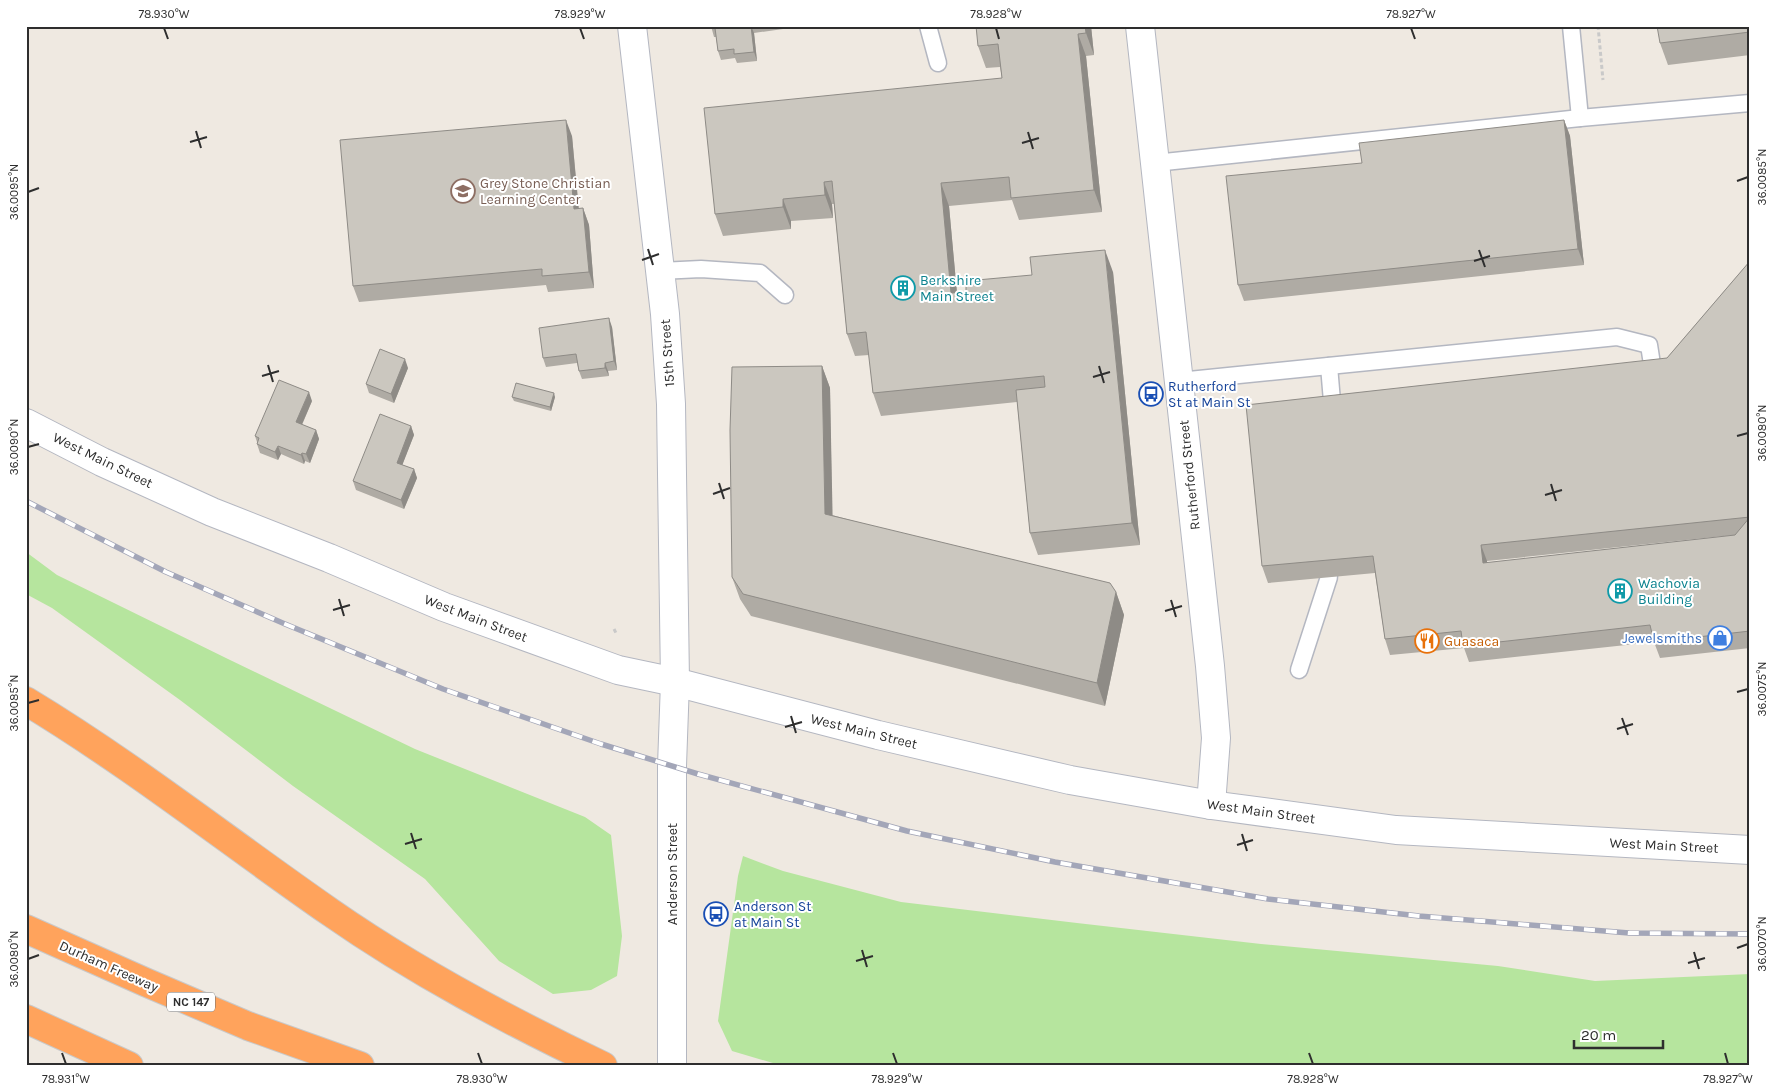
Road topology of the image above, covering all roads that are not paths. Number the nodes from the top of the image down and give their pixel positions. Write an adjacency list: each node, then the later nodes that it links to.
1 (632, 26): 9 (street, 15th Street)
2 (928, 26): 5 (lane)
3 (1140, 26): 8 (street, Rutherford Street)
4 (1571, 26): 7 (lane)
5 (938, 63)
6 (1750, 103): 7 (lane)
7 (1580, 118): 8 (lane)
8 (1155, 163): 13 (street, Rutherford Street)
9 (660, 271): 10 (lane); 18 (street, 15th Street)
10 (785, 295)
11 (1328, 366): 12 (lane); 13 (lane); 14 (lane)
12 (1654, 377)
13 (1179, 381): 20 (street, Rutherford Street)
14 (1333, 413)
15 (26, 423): 18 (street, West Main Street)
16 (1329, 577): 17 (lane)
17 (1299, 670)
18 (675, 682): 20 (street, West Main Street); 27 (street, Anderson Street)
19 (26, 701): 26 (highway)
20 (1211, 805): 21 (street, West Main Street)
21 (1750, 850)
22 (26, 929): 25 (highway, Durham Freeway / NC 147)
23 (26, 1019): 24 (highway)
24 (129, 1066)
25 (360, 1066)
26 (603, 1066)
27 (672, 1066)

